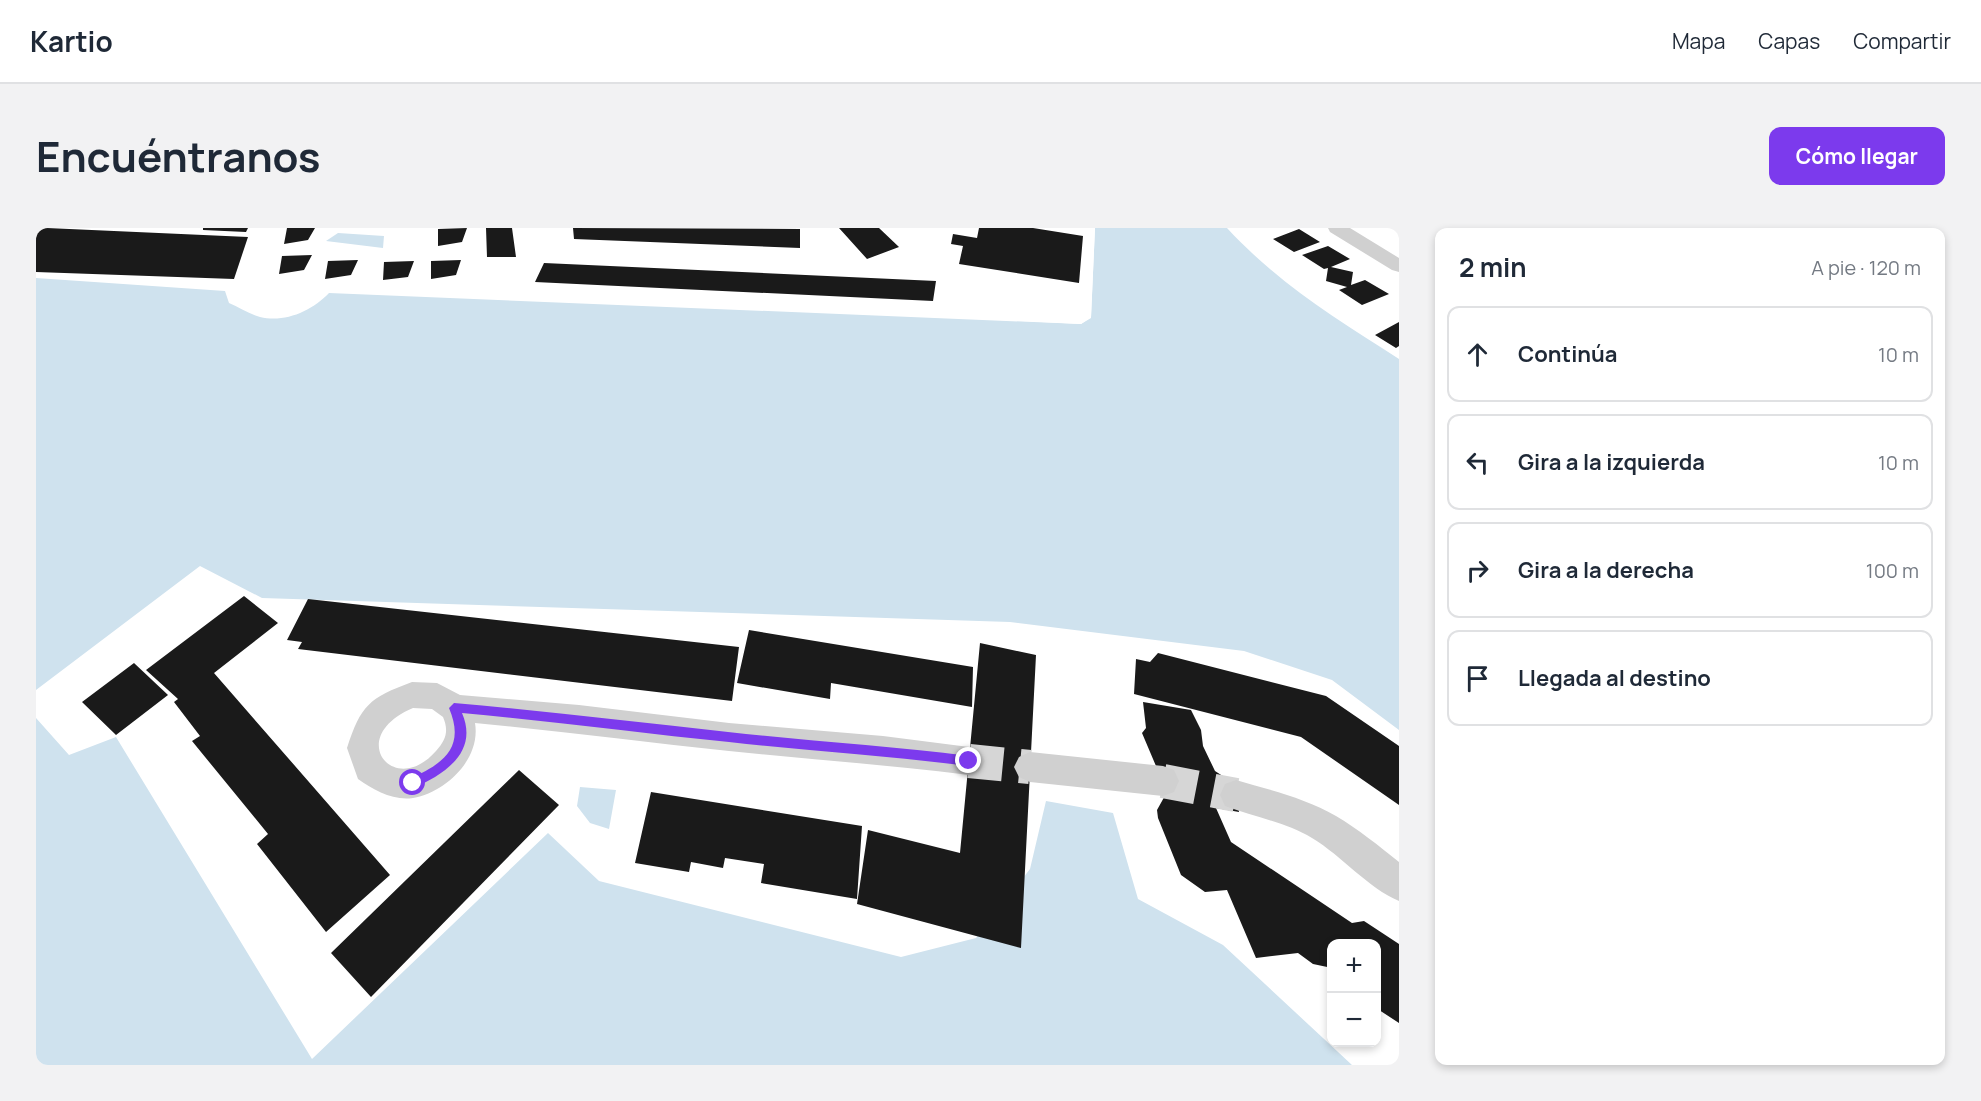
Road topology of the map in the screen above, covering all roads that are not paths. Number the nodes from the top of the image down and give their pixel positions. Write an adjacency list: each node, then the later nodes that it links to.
1 (1337, 228): 2 (street)
2 (1399, 266)
3 (454, 708): 4 (street)
4 (969, 761)
5 (1037, 768): 6 (street)
6 (1163, 781)
7 (1236, 795): 8 (street)
8 (1399, 884)

